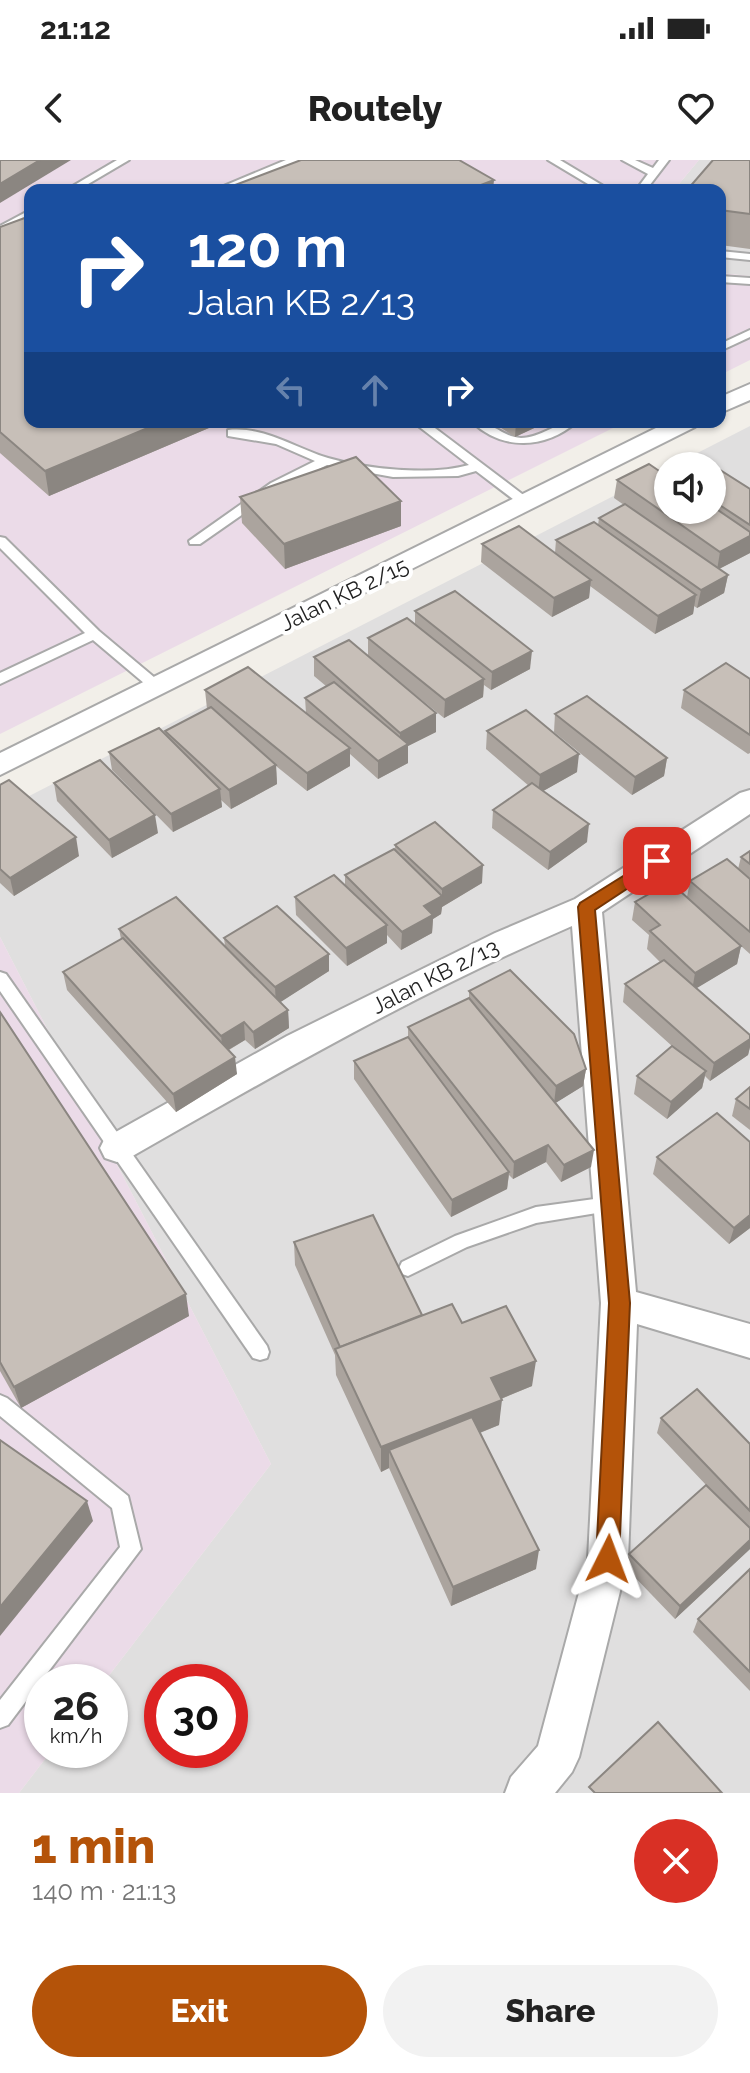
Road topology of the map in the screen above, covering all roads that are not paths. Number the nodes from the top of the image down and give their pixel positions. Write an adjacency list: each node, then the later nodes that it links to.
1 (124, 160): 7 (lane)
2 (295, 160): 8 (lane)
3 (553, 160): 9 (lane)
4 (627, 160): 6 (lane)
5 (664, 160): 6 (lane)
6 (653, 172): 10 (lane)
7 (82, 184)
8 (234, 184)
9 (595, 184)
10 (645, 184)
11 (24, 216): 12 (lane)
12 (0, 230)
13 (726, 255): 14 (lane)
14 (750, 257)
15 (726, 279): 16 (lane)
16 (750, 281)
17 (750, 333): 18 (lane)
18 (726, 345)
19 (750, 391): 20 (street)
20 (726, 403)
21 (427, 428): 27 (lane)
22 (489, 428): 23 (lane)
23 (558, 428)
24 (675, 428): 28 (street, Jalan KB 2/15)
25 (232, 433): 26 (lane)
26 (325, 461): 27 (lane); 30 (lane)
27 (477, 467): 28 (lane)
28 (526, 503): 33 (street, Jalan KB 2/15)
29 (0, 541): 31 (lane)
30 (195, 541)
31 (94, 634): 32 (lane); 33 (lane)
32 (0, 679)
33 (156, 686): 34 (street, Jalan KB 2/15)
34 (0, 765)
35 (750, 800): 36 (street, Jalan KB 2/13)
36 (586, 907): 38 (street, Jalan KB 2/13); 39 (street)
37 (0, 978): 38 (lane)
38 (117, 1148): 43 (lane)
39 (609, 1205): 40 (lane); 41 (street)
40 (408, 1268)
41 (619, 1303): 42 (street); 46 (street)
42 (750, 1341)
43 (260, 1352)
44 (0, 1404): 45 (lane)
45 (0, 1717)
46 (527, 1793)

